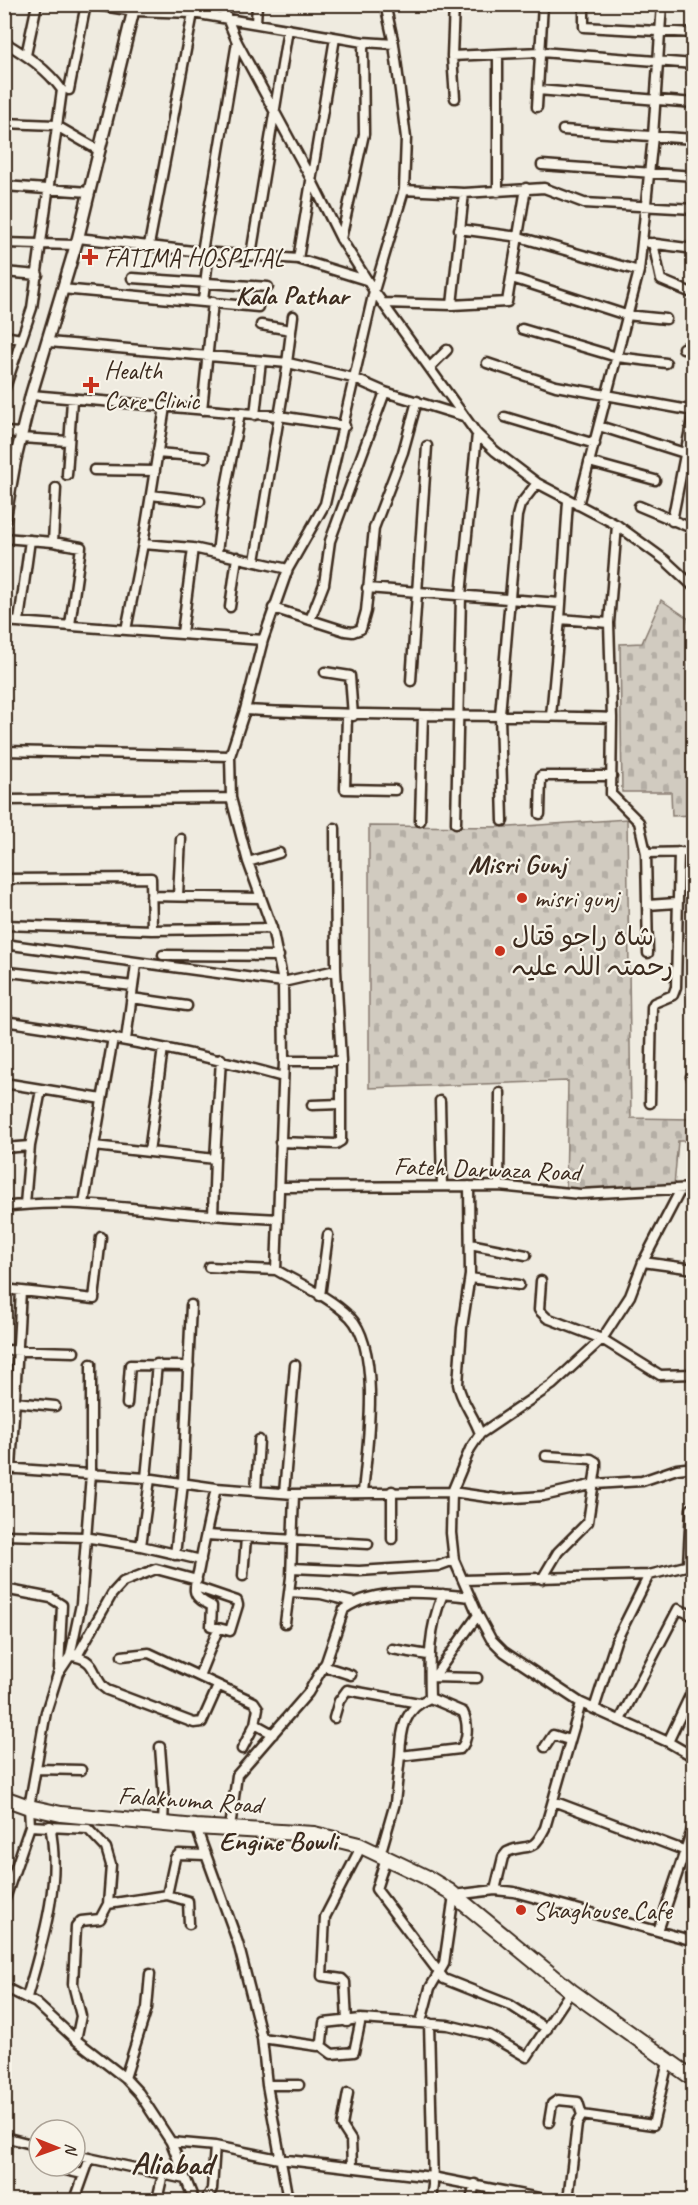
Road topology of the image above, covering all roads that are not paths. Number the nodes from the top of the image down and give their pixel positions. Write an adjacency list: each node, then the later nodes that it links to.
1 (37, 4): 24 (street)
2 (88, 4): 11 (street); 29 (street)
3 (220, 4): 13 (street)
4 (257, 4): 14 (street)
5 (390, 4): 10 (street)
6 (454, 4): 26 (street)
7 (543, 4): 23 (street)
8 (584, 4): 16 (street)
9 (662, 4): 16 (street)
10 (385, 5): 22 (street)
11 (135, 8): 12 (street); 41 (main road)
12 (193, 13): 13 (street); 63 (street)
13 (227, 19): 14 (street); 20 (street)
14 (256, 23): 15 (street)
15 (288, 29): 18 (street); 35 (street)
16 (660, 31): 17 (street); 27 (street)
17 (693, 33)
18 (335, 38): 21 (street); 45 (street)
19 (4, 42): 24 (street)
20 (237, 42): 35 (street); 65 (street)
21 (363, 42): 22 (street); 57 (street)
22 (394, 44): 48 (street)
23 (540, 52): 25 (street); 27 (street); 30 (street)
24 (26, 55): 37 (street)
25 (498, 55): 26 (street); 51 (street)
26 (452, 56): 31 (street)
27 (658, 62): 28 (street); 32 (street)
28 (693, 64)
29 (69, 90)
30 (538, 90): 32 (street); 34 (street)
31 (455, 98)
32 (656, 101): 33 (street); 39 (street)
33 (693, 103)
34 (537, 107)
35 (274, 109): 45 (street); 66 (street)
36 (4, 123): 37 (street)
37 (56, 125): 41 (street); 49 (street)
38 (563, 130): 39 (street)
39 (653, 136): 40 (street); 43 (street)
40 (693, 139)
41 (100, 151): 50 (main road)
42 (542, 165): 43 (street)
43 (649, 174): 44 (street); 53 (street)
44 (693, 176)
45 (311, 179): 57 (street); 67 (street)
46 (4, 186): 49 (street)
47 (526, 188): 51 (street); 53 (street); 56 (street)
48 (404, 190): 52 (street); 77 (street)
49 (48, 191): 50 (street); 62 (street)
50 (89, 192): 58 (main road)
51 (498, 192): 52 (street)
52 (464, 193): 55 (street)
53 (646, 205): 54 (street); 60 (street)
54 (693, 209)
55 (459, 229): 56 (street); 82 (street)
56 (519, 237): 68 (street); 72 (street)
57 (341, 239): 73 (street)
58 (77, 241): 62 (street); 63 (street); 76 (main road)
59 (4, 243): 62 (street)
60 (643, 243): 61 (street); 68 (street)
61 (653, 243): 64 (street); 78 (street)
62 (42, 246): 70 (street)
63 (149, 246): 65 (street)
64 (693, 249)
65 (205, 252): 66 (street); 74 (street)
66 (251, 255): 67 (street)
67 (298, 259): 73 (street)
68 (639, 271): 84 (street)
69 (4, 272): 70 (street)
70 (38, 275): 91 (street)
71 (132, 278): 74 (street)
72 (512, 278): 82 (street); 84 (street)
73 (366, 280): 77 (street)
74 (206, 282): 75 (street); 79 (street)
75 (268, 287)
76 (62, 289): 79 (street); 92 (main road)
77 (374, 291): 81 (street); 104 (street)
78 (693, 294)
79 (203, 300): 80 (street)
80 (213, 302): 83 (street); 96 (street)
81 (384, 303): 82 (street); 102 (street)
82 (452, 305)
83 (258, 307)
84 (626, 315): 86 (street); 97 (street)
85 (293, 316): 89 (street)
86 (666, 319)
87 (261, 326): 89 (street)
88 (522, 329): 97 (street)
89 (291, 330): 99 (street)
90 (4, 336): 91 (street)
91 (21, 339): 103 (street)
92 (49, 342): 96 (street); 107 (main road)
93 (683, 348): 95 (street)
94 (447, 350): 102 (street)
95 (693, 350)
96 (206, 356): 98 (street); 112 (street)
97 (617, 357): 101 (street); 108 (street)
98 (261, 361): 99 (street); 115 (street)
99 (287, 363): 104 (street); 116 (street)
100 (487, 363): 108 (street)
101 (666, 363)
102 (430, 367): 117 (street)
103 (7, 374): 105 (street)
104 (353, 378): 106 (street); 119 (street)
105 (4, 391)
106 (385, 392): 110 (street); 165 (street)
107 (31, 395): 109 (street); 123 (main road)
108 (607, 397): 113 (street); 120 (street)
109 (72, 399): 111 (street); 124 (street)
110 (417, 401): 117 (street); 157 (street)
111 (165, 407): 112 (street); 127 (street)
112 (202, 410): 114 (street)
113 (693, 410): 128 (street)
114 (240, 414): 115 (street); 152 (street)
115 (255, 415): 116 (street)
116 (279, 416): 119 (street); 154 (street)
117 (463, 416): 122 (street)
118 (505, 417): 125 (street)
119 (345, 426): 155 (street)
120 (599, 426): 125 (street); 128 (street)
121 (4, 432): 123 (street)
122 (477, 434): 136 (street); 159 (street)
123 (21, 436): 124 (street); 130 (main road)
124 (68, 441): 134 (street)
125 (595, 444): 131 (street)
126 (427, 446): 158 (street)
127 (157, 453): 129 (street); 133 (street)
128 (690, 456): 143 (street)
129 (205, 457)
130 (10, 460): 144 (main road)
131 (590, 462): 135 (street); 141 (street)
132 (94, 470): 133 (street)
133 (154, 471): 138 (street)
134 (67, 475)
135 (655, 480)
136 (537, 483): 140 (street); 160 (street)
137 (56, 488): 149 (street)
138 (151, 495): 139 (street); 150 (street)
139 (200, 501)
140 (568, 501): 141 (street); 161 (street)
141 (578, 505): 145 (street)
142 (639, 506): 143 (street)
143 (672, 521): 146 (street)
144 (4, 523)
145 (617, 525): 156 (street); 168 (street)
146 (693, 529)
147 (4, 538): 148 (street)
148 (30, 540): 149 (street); 167 (street)
149 (53, 542): 169 (street)
150 (143, 544): 151 (street); 170 (street)
151 (193, 548): 152 (street); 171 (street)
152 (217, 553): 153 (street)
153 (237, 557): 154 (street); 162 (street)
154 (255, 561): 155 (street)
155 (288, 569): 163 (street)
156 (693, 587)
157 (367, 588): 158 (street); 165 (street)
158 (416, 591): 159 (street); 174 (street)
159 (461, 595): 160 (street); 176 (street)
160 (511, 599): 161 (street); 178 (street)
161 (560, 603): 164 (street)
162 (230, 607)
163 (273, 608): 165 (street); 172 (street)
164 (560, 619): 168 (street); 180 (street)
165 (310, 620)
166 (4, 621): 167 (street)
167 (20, 621): 169 (street)
168 (609, 623): 181 (street)
169 (70, 626): 170 (street)
170 (126, 630): 171 (street)
171 (182, 633): 172 (street)
172 (263, 640): 175 (street)
173 (326, 672): 179 (street)
174 (411, 681)
175 (245, 710): 179 (street); 183 (street)
176 (457, 714): 177 (street); 178 (street); 191 (street)
177 (423, 715): 179 (street); 189 (street)
178 (500, 715): 180 (street); 190 (street)
179 (350, 716): 185 (street)
180 (551, 716): 181 (street)
181 (612, 718): 184 (street)
182 (4, 751): 183 (street)
183 (230, 756): 186 (street)
184 (612, 776): 188 (street); 197 (street)
185 (395, 790)
186 (231, 798): 187 (street); 198 (street)
187 (4, 800)
188 (540, 814)
189 (420, 821)
190 (503, 821)
191 (456, 822)
192 (335, 828): 213 (street)
193 (181, 839): 200 (street)
194 (679, 852): 195 (street); 197 (street); 203 (street)
195 (693, 852)
196 (279, 853): 198 (street)
197 (646, 853): 204 (street)
198 (248, 862): 202 (street)
199 (4, 879): 201 (street)
200 (178, 895): 201 (street); 202 (street)
201 (151, 896): 207 (street)
202 (261, 898): 206 (street)
203 (676, 903): 204 (street); 232 (street)
204 (648, 905): 209 (street)
205 (4, 925): 207 (street)
206 (272, 928): 207 (street); 211 (street)
207 (152, 930)
208 (4, 944): 212 (street)
209 (648, 953)
210 (163, 955): 211 (street)
211 (279, 956): 215 (street)
212 (136, 964): 215 (street); 216 (street)
213 (336, 970): 215 (street); 225 (street)
214 (4, 974): 216 (street)
215 (283, 982): 224 (street)
216 (133, 987): 217 (street)
217 (132, 998): 218 (street); 221 (street)
218 (187, 1006)
219 (4, 1021): 220 (street)
220 (113, 1038): 221 (street); 230 (street)
221 (126, 1040): 222 (street)
222 (163, 1048): 223 (street); 239 (street)
223 (221, 1059): 226 (street); 240 (street)
224 (284, 1061): 225 (street); 226 (street)
225 (341, 1061): 233 (street)
226 (283, 1077): 235 (street)
227 (4, 1083): 228 (street)
228 (40, 1090): 230 (street); 236 (street)
229 (500, 1093): 243 (street)
230 (102, 1100): 237 (street)
231 (440, 1101): 241 (street)
232 (650, 1103)
233 (341, 1104): 234 (street); 235 (street)
234 (312, 1105)
235 (280, 1142): 244 (street)
236 (30, 1146): 238 (street); 248 (street)
237 (94, 1146): 239 (street); 247 (street)
238 (4, 1148)
239 (149, 1152): 240 (street)
240 (216, 1159): 250 (street)
241 (442, 1186): 242 (street, Fateh Darwaza Road); 244 (street, Fateh Darwaza Road)
242 (469, 1186): 243 (street, Fateh Darwaza Road); 254 (street)
243 (500, 1186): 246 (street, Fateh Darwaza Road)
244 (280, 1187): 251 (street)
245 (693, 1188): 246 (street, Fateh Darwaza Road)
246 (681, 1189): 256 (street)
247 (84, 1203): 248 (street); 250 (street)
248 (25, 1204): 249 (street)
249 (4, 1207)
250 (213, 1216): 251 (street)
251 (277, 1219): 259 (street)
252 (328, 1235): 265 (street)
253 (101, 1236): 264 (street)
254 (470, 1244): 255 (street); 260 (street)
255 (526, 1255)
256 (643, 1262): 258 (street); 267 (street)
257 (209, 1268): 259 (street)
258 (693, 1269)
259 (276, 1270): 265 (street)
260 (470, 1278): 262 (street); 279 (street)
261 (541, 1281): 267 (street)
262 (519, 1285)
263 (4, 1289): 264 (street)
264 (21, 1291): 269 (street)
265 (320, 1296): 291 (street)
266 (191, 1305): 274 (street)
267 (602, 1339): 275 (street); 279 (street)
268 (4, 1350): 269 (street)
269 (18, 1351): 270 (street); 276 (street)
270 (74, 1352)
271 (157, 1364): 274 (street); 277 (street); 285 (street)
272 (91, 1365): 284 (street)
273 (296, 1365): 293 (street)
274 (189, 1366): 286 (street)
275 (693, 1374)
276 (15, 1402): 278 (street); 283 (street)
277 (127, 1404)
278 (55, 1406)
279 (480, 1434): 292 (street)
280 (259, 1440): 289 (street)
281 (546, 1456): 287 (street)
282 (693, 1467): 287 (street)
283 (8, 1469): 284 (street)
284 (91, 1474): 285 (street); 298 (street)
285 (148, 1479): 286 (street); 303 (street)
286 (183, 1483): 288 (street); 304 (street)
287 (595, 1484): 292 (street); 311 (street)
288 (216, 1488): 289 (street); 297 (street)
289 (256, 1491): 293 (street)
290 (392, 1491): 291 (street); 292 (street); 300 (street)
291 (363, 1492): 294 (street)
292 (452, 1492): 306 (street)
293 (284, 1493): 294 (street)
294 (294, 1494): 301 (street)
295 (693, 1509): 307 (street)
296 (4, 1535): 298 (street)
297 (206, 1535): 299 (street); 305 (street)
298 (84, 1537): 303 (street); 325 (street)
299 (246, 1538): 301 (street); 310 (street)
300 (392, 1539)
301 (292, 1541): 302 (street); 308 (street)
302 (368, 1544)
303 (141, 1546): 304 (street)
304 (175, 1555): 305 (street)
305 (201, 1560): 313 (street)
306 (454, 1560): 308 (street); 312 (street)
307 (692, 1567): 309 (street)
308 (292, 1568): 315 (street)
309 (648, 1575): 311 (street); 338 (street)
310 (243, 1576)
311 (542, 1579): 312 (street)
312 (464, 1580): 317 (street)
313 (196, 1583): 322 (street); 322 (street); 325 (street)
314 (4, 1589): 328 (street)
315 (289, 1592): 318 (street); 321 (street)
316 (443, 1594): 317 (street); 318 (street); 324 (street)
317 (470, 1597): 319 (street)
318 (353, 1602): 327 (street)
319 (478, 1615): 331 (street); 337 (street)
320 (693, 1617): 340 (street)
321 (285, 1623)
322 (218, 1629): 329 (street)
323 (392, 1649): 324 (street)
324 (428, 1655): 331 (street)
325 (73, 1656): 328 (street); 333 (street)
326 (122, 1656): 329 (street)
327 (323, 1666): 330 (street); 342 (street)
328 (58, 1674): 350 (street)
329 (200, 1676): 333 (street)
330 (351, 1676)
331 (432, 1677): 332 (street); 335 (street)
332 (477, 1678)
333 (218, 1686): 341 (street)
334 (693, 1687): 344 (street)
335 (430, 1698): 336 (street); 348 (street)
336 (418, 1703): 339 (street); 348 (street)
337 (581, 1704): 338 (street); 343 (street)
338 (594, 1709): 340 (street)
339 (334, 1718)
340 (620, 1720): 344 (street)
341 (255, 1724): 342 (street); 347 (street)
342 (273, 1734): 360 (street)
343 (569, 1740): 346 (street); 353 (street)
344 (668, 1742): 349 (street)
345 (160, 1747): 355 (street)
346 (545, 1747)
347 (242, 1749)
348 (400, 1756): 365 (street)
349 (693, 1757)
350 (36, 1769): 351 (street); 354 (street)
351 (81, 1770)
352 (4, 1798): 354 (highway, Falaknuma Road)
353 (553, 1801): 362 (street); 367 (street)
354 (29, 1807): 355 (highway, Falaknuma Road); 357 (street)
355 (163, 1824): 359 (highway, Falaknuma Road)
356 (693, 1824): 362 (street)
357 (30, 1826): 358 (street); 366 (street)
358 (50, 1826): 371 (street); 379 (street)
359 (196, 1827): 360 (highway, Falaknuma Road); 364 (street)
360 (230, 1828): 361 (highway, Falaknuma Road)
361 (362, 1847): 365 (highway, Falaknuma Road); 381 (street)
362 (684, 1851): 363 (street); 373 (street)
363 (693, 1854)
364 (205, 1855): 368 (street); 384 (street)
365 (383, 1857): 369 (highway, Falaknuma Road); 376 (street)
366 (8, 1879): 370 (street)
367 (495, 1890): 369 (street); 373 (street)
368 (167, 1895): 371 (street); 372 (street)
369 (454, 1895): 376 (street); 378 (highway, Falaknuma Road)
370 (4, 1902)
371 (108, 1904): 385 (street)
372 (189, 1924)
373 (658, 1931): 374 (street)
374 (693, 1941)
375 (150, 1974): 388 (street)
376 (439, 1974): 382 (street); 383 (street)
377 (4, 1987): 379 (street)
378 (571, 1991): 383 (street); 387 (highway, Falaknuma Road)
379 (27, 1997): 385 (street)
380 (361, 2019): 381 (street); 382 (street); 386 (street)
381 (347, 2022): 386 (street)
382 (425, 2023): 383 (street); 405 (street)
383 (547, 2029)
384 (262, 2038): 386 (street); 390 (street)
385 (76, 2040): 388 (street)
386 (320, 2045)
387 (668, 2062): 389 (highway, Falaknuma Road); 393 (street)
388 (125, 2078): 396 (street)
389 (693, 2079)
390 (267, 2085): 391 (street); 401 (street)
391 (299, 2085)
392 (348, 2093): 403 (street)
393 (582, 2115): 394 (street); 418 (street)
394 (549, 2122)
395 (4, 2137): 397 (street)
396 (171, 2142): 398 (street); 407 (street)
397 (27, 2143)
398 (215, 2146): 401 (street); 413 (street)
399 (87, 2157): 400 (street)
400 (90, 2158): 402 (street); 404 (street)
401 (279, 2159): 403 (street); 409 (street)
402 (87, 2165)
403 (352, 2167): 405 (street)
404 (163, 2174): 407 (street); 411 (street)
405 (432, 2177): 408 (street); 415 (street)
406 (82, 2178): 410 (street)
407 (186, 2179): 412 (street)
408 (475, 2184): 416 (street); 417 (street)
409 (287, 2198): 414 (street)
410 (75, 2200)
411 (157, 2200)
412 (194, 2200)
413 (206, 2200)
414 (299, 2200)
415 (430, 2200)
416 (471, 2200)
417 (549, 2200)
418 (568, 2200)

